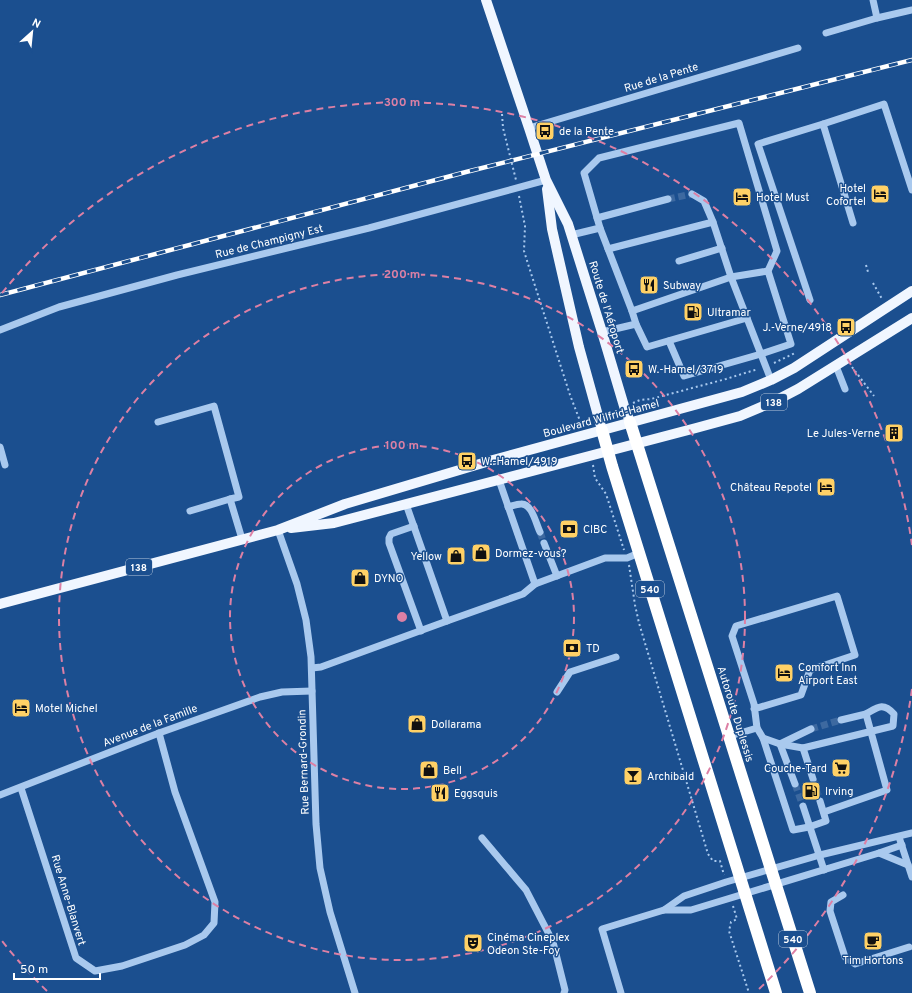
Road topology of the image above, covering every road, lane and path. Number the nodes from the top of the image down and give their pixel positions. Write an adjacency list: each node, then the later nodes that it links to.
1 (486, 0): 9 (main road, Route de l'Aéroport)
2 (873, 0): 4 (street)
3 (912, 10): 4 (street)
4 (877, 18): 5 (street)
5 (826, 33)
6 (798, 48): 9 (street, Rue de la Pente)
7 (502, 114): 11 (path)
8 (823, 124): 12 (street); 17 (street); 29 (street)
9 (530, 128): 10 (main road, Route de l'Aéroport)
10 (546, 180): 11 (street, Rue de Champigny Est); 19 (main road, Route de l'Aéroport); 46 (main road, Route de l'Aéroport)
11 (518, 188): 35 (street, Rue de Champigny Est); 46 (path)
12 (912, 190)
13 (692, 194): 16 (street)
14 (668, 199): 15 (street)
15 (597, 218): 18 (street); 24 (street)
16 (713, 222): 20 (street); 21 (street)
17 (853, 223)
18 (600, 228): 19 (street); 21 (street)
19 (572, 236): 36 (main road, Route de l'Aéroport)
20 (722, 248): 22 (street); 26 (street)
21 (608, 249): 31 (street)
22 (679, 261)
23 (866, 265): 25 (path)
24 (768, 271): 26 (street); 38 (street)
25 (868, 272)
26 (731, 277): 31 (street); 32 (street)
27 (872, 282): 30 (path)
28 (912, 291): 41 (main road, Boulevard Wilfrid-Hamel)
29 (810, 300)
30 (884, 302)
31 (632, 311): 34 (street)
32 (747, 318): 37 (street); 38 (street)
33 (912, 318): 39 (main road, Boulevard Wilfrid-Hamel / 138)
34 (636, 324): 36 (street); 37 (street)
35 (0, 330)
36 (602, 332): 45 (main road, Route de l'Aéroport)
37 (669, 341): 38 (street)
38 (761, 354): 41 (street)
39 (846, 359): 40 (main road, Boulevard Wilfrid-Hamel / 138); 43 (path)
40 (836, 366): 42 (street); 50 (main road, Boulevard Wilfrid-Hamel / 138)
41 (771, 380): 48 (main road, Boulevard Wilfrid-Hamel)
42 (846, 389)
43 (874, 396)
44 (640, 400): 45 (path)
45 (624, 406): 48 (main road, Route de l'Aéroport)
46 (597, 414): 49 (main road, Route de l'Aéroport)
47 (158, 422): 56 (street)
48 (630, 422): 49 (main road, Boulevard Wilfrid-Hamel); 50 (highway, Route de l'Aéroport / 540)
49 (602, 430): 52 (highway, Route de l'Aéroport / 540); 61 (main road, Boulevard Wilfrid-Hamel)
50 (637, 444): 52 (main road, Boulevard Wilfrid-Hamel / 138); 84 (highway, Autoroute Duplessis / 540)
51 (0, 447): 53 (street)
52 (608, 452): 55 (main road, Boulevard Wilfrid-Hamel / 138); 66 (highway, 540)
53 (5, 465)
54 (595, 473): 65 (path)
55 (499, 480): 57 (main road, Boulevard Wilfrid-Hamel / 138); 58 (street)
56 (230, 499): 59 (street); 63 (street)
57 (406, 504): 60 (street); 61 (main road, Boulevard Wilfrid-Hamel / 138)
58 (508, 507): 62 (street); 69 (street)
59 (190, 511)
60 (414, 526): 71 (street); 72 (street)
61 (278, 530): 63 (main road, Boulevard Wilfrid-Hamel / 138); 74 (street, Rue Bernard-Grondin)
62 (540, 532)
63 (242, 539): 70 (main road, Boulevard Wilfrid-Hamel / 138)
64 (544, 543): 68 (street)
65 (624, 549)
66 (639, 553): 68 (street); 107 (highway, 540)
67 (630, 569): 105 (path)
68 (557, 576): 69 (street)
69 (535, 584): 71 (street)
70 (0, 604)
71 (447, 621): 72 (street)
72 (421, 631): 74 (street)
73 (616, 656): 76 (street)
74 (312, 668): 75 (street, Rue Bernard-Grondin)
75 (312, 691): 83 (street, Avenue de la Famille); 114 (street, Rue Bernard-Grondin)
76 (557, 692)
77 (754, 709): 77 (street); 80 (street)
78 (866, 714): 79 (street); 82 (street); 82 (street)
79 (841, 720)
80 (756, 728): 84 (street); 85 (street)
81 (811, 729): 86 (street)
82 (870, 732): 87 (street); 94 (street)
83 (159, 733): 90 (street, Avenue de la Famille); 90 (street, Rue Anne-Blanvert)
84 (730, 736): 103 (highway, Autoroute Duplessis / 540)
85 (763, 738): 86 (street); 95 (street)
86 (780, 744): 87 (street); 89 (street)
87 (803, 748): 88 (street)
88 (813, 779)
89 (795, 784)
90 (22, 788): 91 (street, Avenue de la Famille)
91 (0, 795)
92 (820, 801): 94 (street)
93 (803, 806): 95 (street)
94 (824, 812): 95 (street)
95 (810, 827): 101 (street)
96 (912, 833): 97 (street)
97 (899, 836): 99 (street); 101 (street)
98 (482, 838): 115 (street)
99 (902, 846): 100 (street); 102 (street)
100 (879, 853): 102 (street); 104 (street)
101 (820, 855): 103 (street); 104 (street)
102 (908, 865): 106 (street)
103 (771, 869): 107 (street); 108 (highway, Autoroute Duplessis / 540)
104 (824, 870): 108 (street)
105 (723, 871)
106 (912, 877)
107 (740, 878): 109 (highway, 540); 111 (street)
108 (776, 884): 109 (street); 119 (highway, Autoroute Duplessis / 540)
109 (745, 894): 111 (street); 118 (highway, 540)
110 (843, 895): 113 (street)
111 (664, 910): 116 (street)
112 (734, 910): 117 (path)
113 (909, 947)
114 (354, 993)
115 (564, 993)
116 (621, 993)
117 (749, 993)
118 (776, 993)
119 (810, 993)

